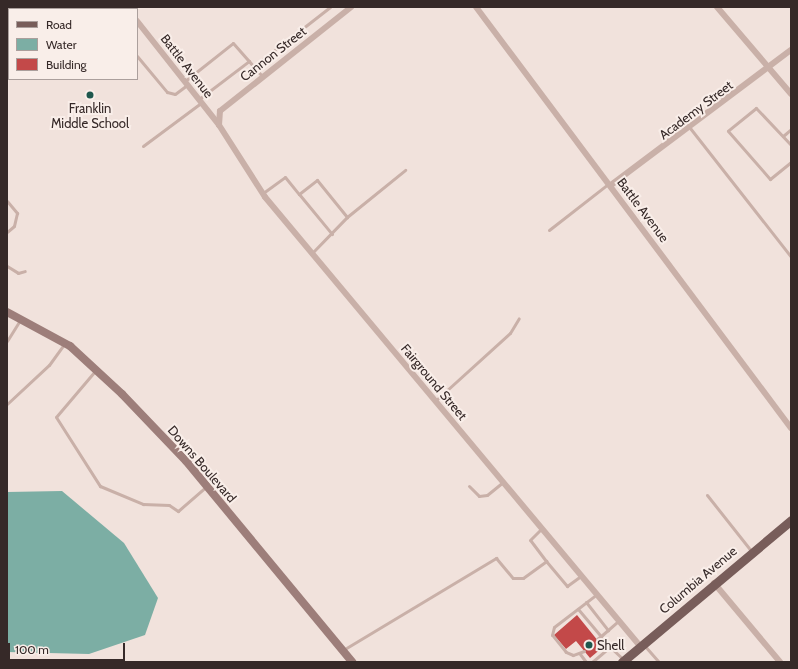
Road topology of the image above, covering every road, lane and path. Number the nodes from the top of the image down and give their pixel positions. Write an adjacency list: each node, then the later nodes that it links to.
1 (330, 7): 11 (lane)
2 (339, 7): 6 (street)
3 (351, 7): 6 (street, Cannon Street)
4 (476, 7): 25 (street, Battle Avenue)
5 (717, 7): 12 (street)
6 (344, 13): 13 (street, Cannon Street)
7 (138, 22): 14 (street, Battle Avenue)
8 (791, 50): 12 (street, Academy Street)
9 (138, 57): 14 (lane)
10 (249, 61): 11 (lane); 14 (lane); 16 (lane)
11 (253, 66): 13 (lane)
12 (770, 68): 15 (street); 18 (street, Academy Street)
13 (262, 76): 17 (street, Cannon Street)
14 (186, 83): 16 (street, Battle Avenue)
15 (791, 94)
16 (200, 101): 17 (street, Battle Avenue); 22 (lane)
17 (219, 125): 26 (street, Fairground Street)
18 (690, 128): 25 (street, Academy Street); 34 (lane)
19 (791, 129): 20 (lane)
20 (783, 136): 21 (lane); 23 (lane)
21 (791, 145)
22 (143, 146)
23 (791, 162)
24 (406, 170): 29 (lane)
25 (611, 184): 30 (lane); 45 (street, Battle Avenue)
26 (263, 194): 27 (lane); 33 (street, Fairground Street)
27 (299, 194): 29 (lane); 32 (lane)
28 (7, 201): 31 (lane)
29 (347, 217): 32 (lane)
30 (550, 230)
31 (7, 232)
32 (332, 234): 33 (lane)
33 (312, 253): 43 (street, Fairground Street)
34 (791, 257)
35 (7, 266): 36 (lane)
36 (25, 271)
37 (7, 312): 39 (street, Downs Boulevard)
38 (519, 318): 43 (lane)
39 (21, 319): 40 (lane); 41 (street, Downs Boulevard)
40 (7, 341)
41 (65, 343): 42 (street, Downs Boulevard); 44 (lane)
42 (96, 370): 47 (street, Downs Boulevard); 47 (lane)
43 (435, 401): 46 (street, Fairground Street)
44 (7, 404)
45 (791, 428)
46 (503, 482): 48 (lane); 51 (street, Fairground Street)
47 (207, 486): 65 (street, Downs Boulevard)
48 (469, 486)
49 (707, 495): 52 (lane)
50 (791, 520): 52 (main road, Columbia Avenue)
51 (542, 528): 53 (lane); 54 (street, Fairground Street)
52 (752, 552): 55 (main road, Columbia Avenue)
53 (546, 561): 54 (lane); 65 (lane)
54 (582, 576): 56 (street, Fairground Street)
55 (714, 583): 63 (main road, Columbia Avenue); 73 (street)
56 (597, 594): 57 (lane); 59 (street, Fairground Street)
57 (586, 602): 58 (lane); 60 (lane)
58 (578, 609): 61 (lane); 67 (lane)
59 (619, 620): 60 (lane); 63 (street, Fairground Street)
60 (608, 630): 61 (lane)
61 (601, 636): 62 (lane); 64 (lane)
62 (597, 639)
63 (642, 645): 68 (main road, Columbia Avenue); 72 (lane)
64 (610, 647): 68 (lane); 71 (lane)
65 (343, 650): 69 (street, Downs Boulevard)
66 (584, 651): 67 (lane)
67 (580, 654): 70 (lane)
68 (623, 661)
69 (352, 662)
70 (586, 662)
71 (592, 662)
72 (659, 662)
73 (780, 662)

